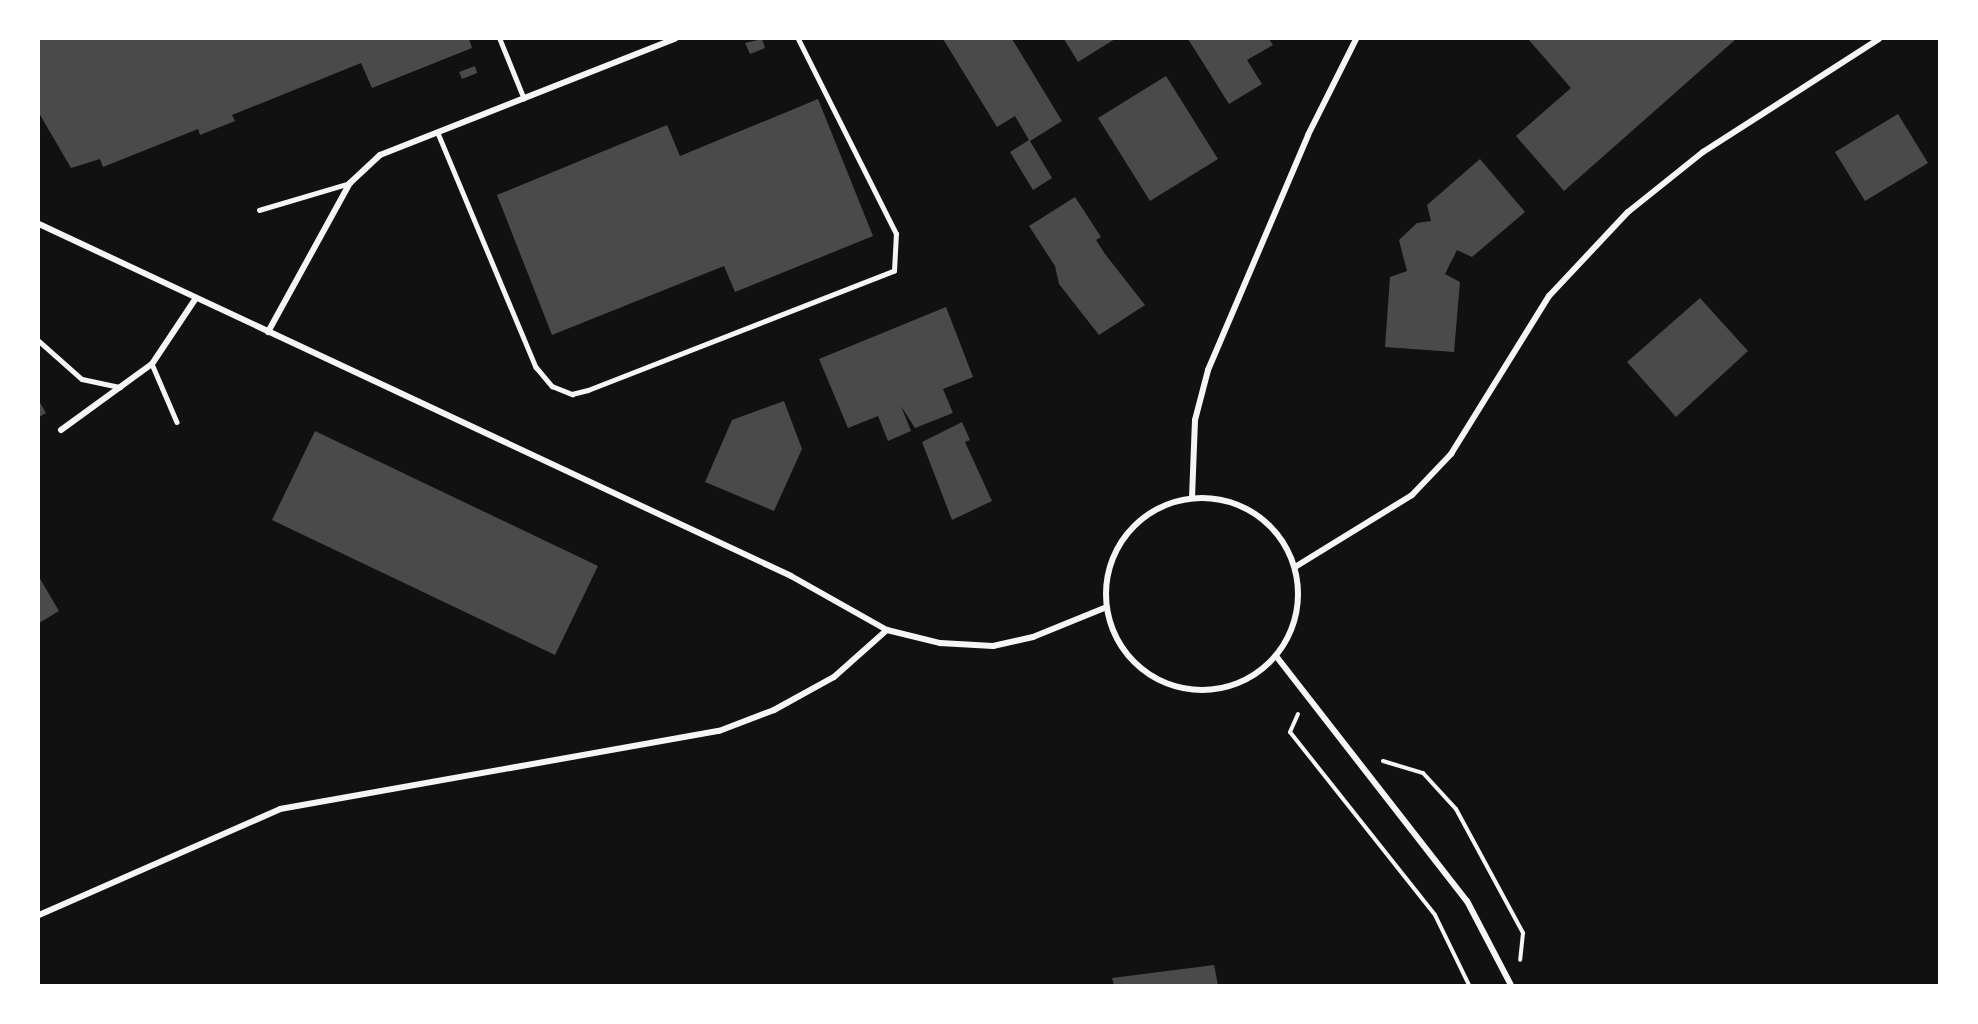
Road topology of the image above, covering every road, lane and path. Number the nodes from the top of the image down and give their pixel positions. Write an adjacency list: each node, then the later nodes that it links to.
1 (500, 39): 6 (lane)
2 (675, 39): 6 (street)
3 (798, 39): 7 (lane)
4 (1356, 39): 18 (street)
5 (1879, 39): 19 (street)
6 (525, 98): 7 (street)
7 (438, 133): 8 (street)
8 (350, 183): 9 (lane); 12 (street)
9 (259, 210)
10 (39, 224): 11 (street)
11 (196, 298): 12 (street); 14 (street)
12 (268, 332): 21 (street)
13 (39, 341): 15 (lane)
14 (152, 364): 15 (street); 16 (lane)
15 (120, 387): 17 (street)
16 (177, 422)
17 (61, 430)
18 (1192, 498): 19 (street); 20 (street)
19 (1295, 567): 22 (street)
20 (1104, 608): 21 (street); 22 (street)
21 (887, 630): 25 (street)
22 (1276, 656): 23 (street)
23 (1308, 695): 24 (street); 27 (path)
24 (1357, 756): 26 (path); 28 (street)
25 (39, 915)
26 (1520, 964)
27 (1469, 985)
28 (1511, 985)

